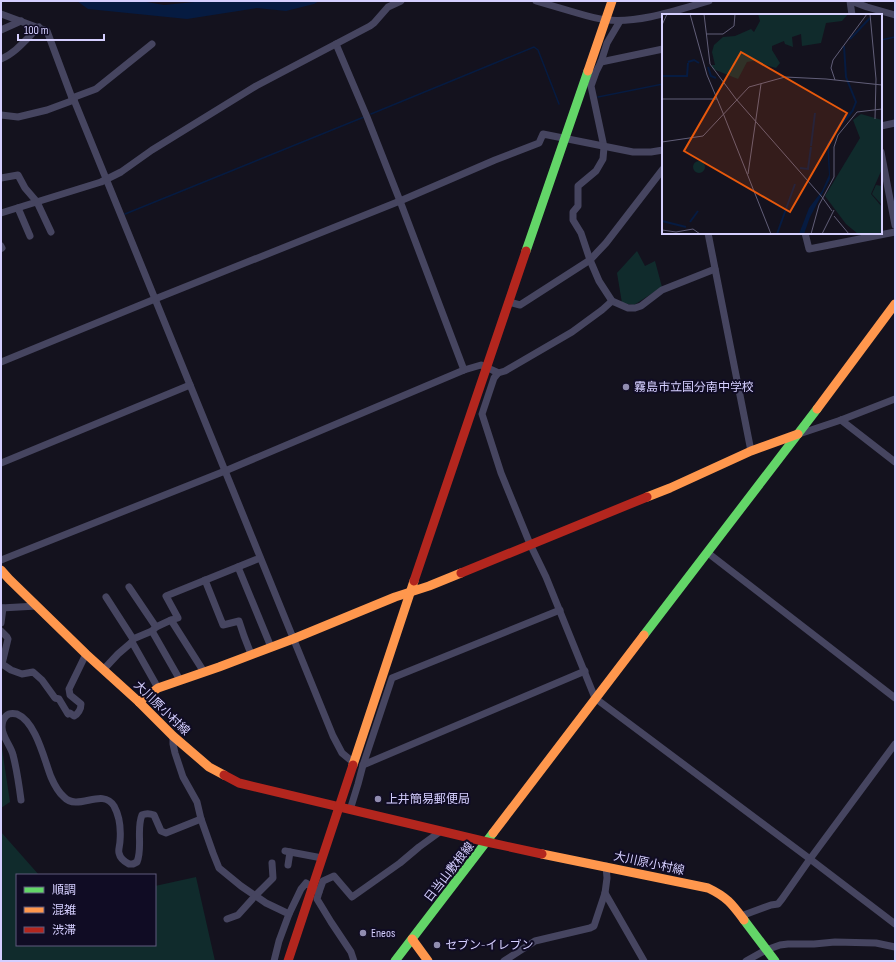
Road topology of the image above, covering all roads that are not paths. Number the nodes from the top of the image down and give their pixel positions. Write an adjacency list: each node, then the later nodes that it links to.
1 (401, 1): 16 (street)
2 (536, 1): 10 (street)
3 (612, 1): 10 (main road)
4 (709, 1): 6 (street)
5 (850, 1): 8 (street); 9 (street)
6 (668, 13): 11 (street)
7 (1, 14): 12 (street)
8 (852, 14)
9 (895, 15)
10 (606, 20): 11 (street); 24 (main road)
11 (620, 20): 19 (street)
12 (21, 21): 13 (street); 14 (street)
13 (39, 28): 18 (street); 20 (street)
14 (1, 30)
15 (152, 44): 20 (street)
16 (336, 44): 30 (street); 31 (street)
17 (662, 49): 19 (street)
18 (1, 59)
19 (601, 62): 25 (street)
20 (73, 99): 21 (street); 30 (street)
21 (1, 115)
22 (895, 123): 23 (street)
23 (882, 126)
24 (565, 139): 25 (street); 31 (street); 45 (main road)
25 (604, 147): 26 (street); 41 (street)
26 (662, 150)
27 (882, 157): 35 (street)
28 (662, 170): 41 (street)
29 (1, 178): 32 (street)
30 (106, 180): 32 (street); 43 (street)
31 (400, 201): 43 (street); 49 (street)
32 (38, 202): 33 (street); 36 (street)
33 (18, 208): 34 (street); 40 (street)
34 (1, 213)
35 (895, 225)
36 (51, 232)
37 (895, 232): 39 (street)
38 (708, 234): 42 (street)
39 (806, 234)
40 (30, 236)
41 (590, 260): 44 (street); 45 (street)
42 (715, 269): 44 (street); 55 (street)
43 (155, 299): 47 (street); 51 (street)
44 (612, 301): 50 (street)
45 (509, 302): 48 (main road)
46 (895, 304): 54 (main road)
47 (1, 362)
48 (486, 368): 49 (street); 50 (street); 67 (main road)
49 (464, 370): 58 (street)
50 (498, 373): 59 (street)
51 (190, 385): 57 (street); 58 (street)
52 (895, 399): 53 (street)
53 (840, 420): 54 (street); 56 (street)
54 (798, 434): 55 (main road); 60 (main road)
55 (751, 451): 59 (main road)
56 (895, 462)
57 (1, 463)
58 (225, 471): 61 (street); 62 (street)
59 (530, 544): 67 (main road); 71 (street)
60 (708, 553): 86 (main road); 87 (street)
61 (260, 558): 63 (street); 76 (street)
62 (1, 560)
63 (238, 567): 65 (street); 78 (street)
64 (1, 570): 69 (main road, 大川原小村線)
65 (205, 580): 72 (street); 80 (street)
66 (129, 587): 74 (street)
67 (410, 592): 76 (main road); 91 (main road)
68 (106, 597): 77 (street)
69 (37, 606): 70 (street); 79 (main road, 大川原小村線)
70 (2, 608): 73 (street)
71 (560, 610): 82 (street); 91 (street)
72 (171, 620): 74 (street); 83 (street)
73 (1, 623)
74 (154, 629): 77 (street); 84 (street)
75 (1, 632): 79 (street)
76 (293, 639): 78 (main road); 91 (street)
77 (132, 641): 81 (street); 85 (street)
78 (271, 647): 80 (main road)
79 (86, 654): 81 (main road, 大川原小村線)
80 (252, 654): 83 (main road)
81 (104, 670): 88 (main road, 大川原小村線)
82 (585, 671): 86 (street); 91 (street)
83 (204, 672): 84 (main road)
84 (180, 680): 85 (main road)
85 (158, 688): 88 (main road)
86 (595, 698): 97 (main road); 99 (street)
87 (895, 698)
88 (139, 702): 89 (main road, 大川原小村線)
89 (173, 736): 93 (main road, 大川原小村線); 95 (street)
90 (895, 744): 99 (street)
91 (358, 764): 93 (main road); 94 (street)
92 (21, 800): 95 (street)
93 (339, 808): 94 (main road, 日当山敷根線); 98 (main road)
94 (350, 810): 96 (main road, 日当山敷根線)
95 (202, 819): 105 (street)
96 (441, 831): 97 (main road, 日当山敷根線); 103 (street)
97 (487, 842): 102 (main road, 大川原小村線); 110 (main road, 日当山敷根線)
98 (322, 858): 100 (street); 103 (main road)
99 (810, 858): 107 (street); 109 (street)
100 (288, 865)
101 (271, 866): 105 (street)
102 (606, 866): 104 (street); 107 (main road, 大川原小村線)
103 (316, 889): 106 (street); 114 (main road); 115 (street)
104 (605, 893): 118 (street); 119 (street)
105 (255, 896): 106 (street); 108 (street)
106 (289, 914): 113 (street)
107 (741, 916): 112 (main road, 大川原小村線)
108 (227, 919)
109 (895, 924)
110 (412, 939): 116 (main road, 日当山敷根線); 117 (main road)
111 (895, 947): 112 (street)
112 (766, 950): 120 (street); 121 (main road, 大川原小村線)
113 (274, 961)
114 (288, 961)
115 (354, 961)
116 (395, 961)
117 (428, 961)
118 (504, 961)
119 (644, 961)
120 (746, 961)
121 (775, 961)

